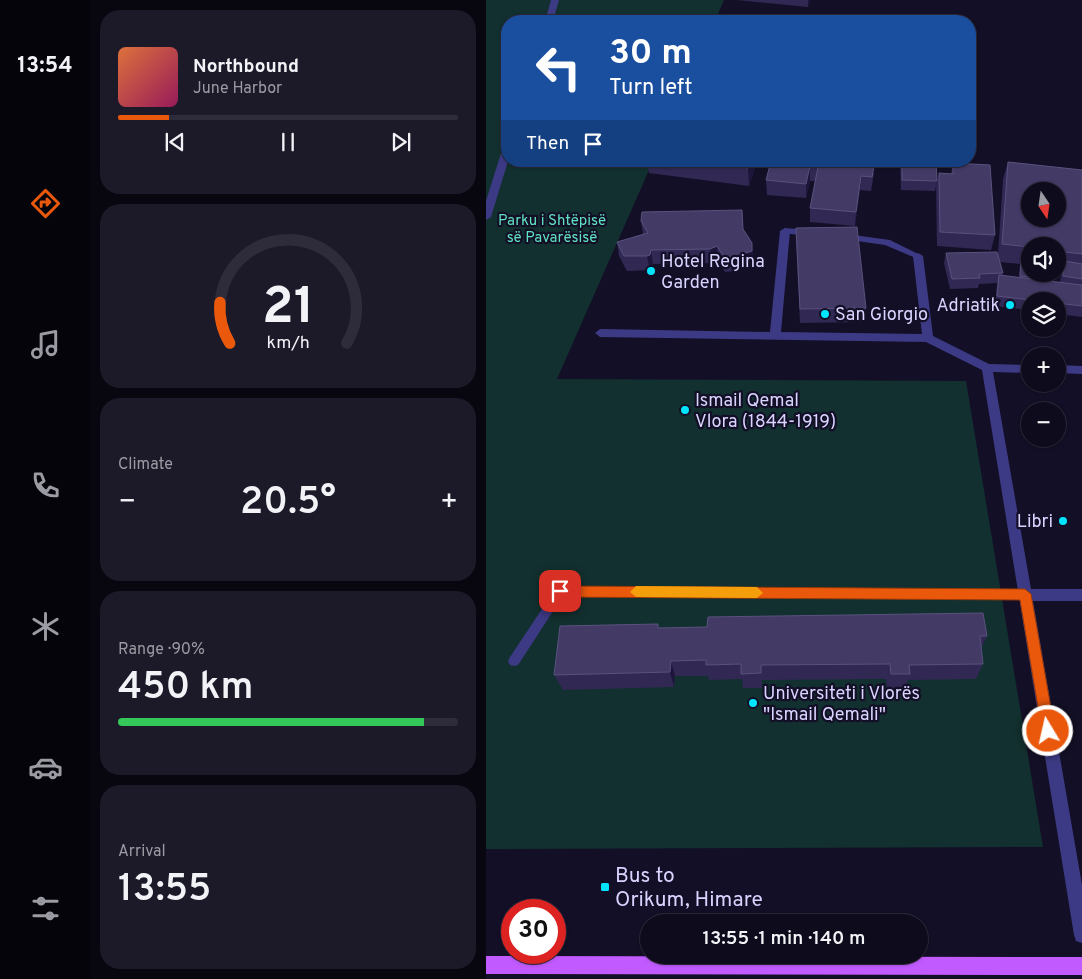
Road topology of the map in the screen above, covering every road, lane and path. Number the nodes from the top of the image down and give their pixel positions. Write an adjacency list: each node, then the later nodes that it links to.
1 (555, 0): 2 (street)
2 (550, 15)
3 (502, 167): 4 (street)
4 (486, 217)
5 (786, 231): 6 (lane); 10 (street)
6 (822, 235)
7 (841, 237): 8 (lane)
8 (918, 256): 11 (street)
9 (600, 332): 10 (street)
10 (774, 337): 11 (street)
11 (928, 338): 12 (street)
12 (987, 368): 13 (street); 16 (street)
13 (1021, 369)
14 (1066, 369): 15 (street)
15 (1082, 370)
16 (1025, 594): 17 (street); 18 (lane); 19 (street)
17 (1082, 595)
18 (514, 661)
19 (1082, 935)
20 (486, 964): 21 (main road)
21 (1082, 966)

